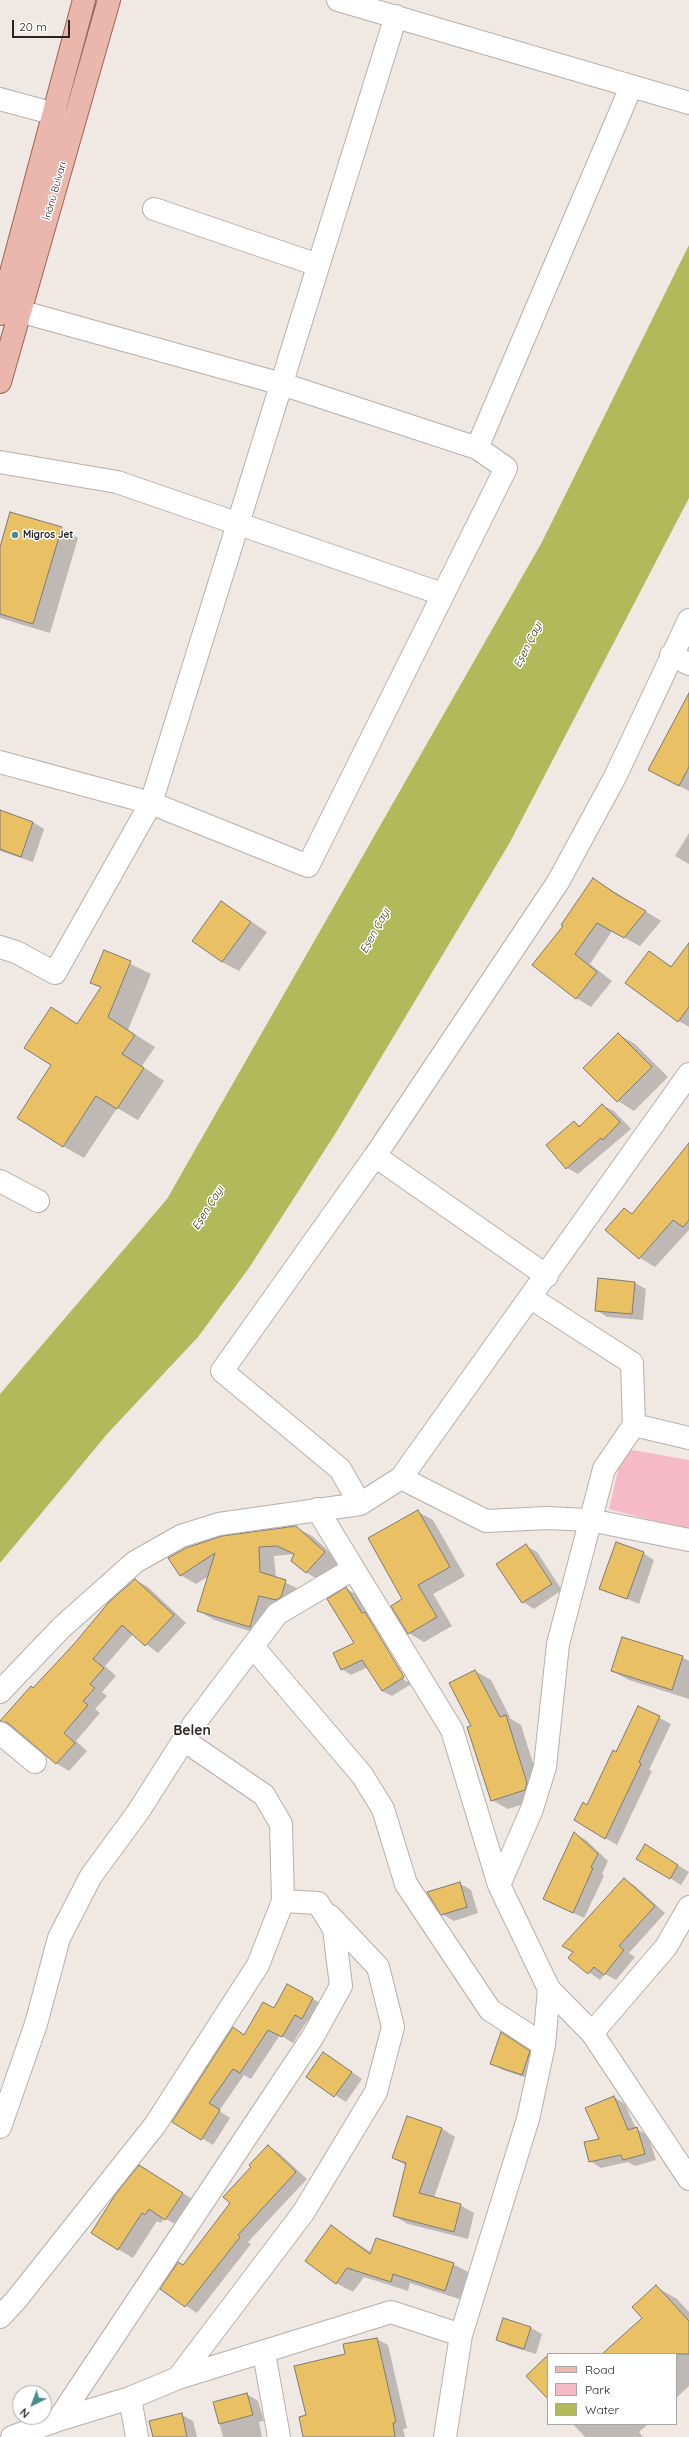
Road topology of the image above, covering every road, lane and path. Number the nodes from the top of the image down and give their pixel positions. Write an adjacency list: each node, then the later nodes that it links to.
1 (84, 0): 8 (main road, İnönü Bulvarı)
2 (109, 0): 11 (main road, İnönü Bulvarı)
3 (338, 0): 4 (street)
4 (396, 16): 5 (street); 10 (street)
5 (631, 87): 7 (street); 14 (street)
6 (0, 99): 8 (street)
7 (689, 103)
8 (55, 114): 11 (main road, İnönü Bulvarı)
9 (154, 210): 10 (street)
10 (318, 266): 13 (street)
11 (10, 313): 12 (main road, İnönü Bulvarı); 13 (street)
12 (0, 382)
13 (282, 384): 14 (street); 16 (street)
14 (477, 448): 17 (street)
15 (0, 462): 16 (street)
16 (239, 524): 17 (street); 21 (street)
17 (442, 594): 21 (street)
18 (689, 620): 19 (street)
19 (680, 659): 24 (street)
20 (0, 762): 21 (street)
21 (151, 803): 22 (street)
22 (0, 947)
23 (689, 1074): 27 (street)
24 (376, 1156): 27 (street); 32 (street)
25 (0, 1181): 26 (street)
26 (38, 1201)
27 (547, 1276): 28 (street)
28 (531, 1298): 29 (street); 31 (street)
29 (634, 1425): 30 (street); 34 (street)
30 (689, 1438)
31 (401, 1478): 32 (street); 34 (street)
32 (360, 1504): 33 (street)
33 (317, 1509): 36 (street); 38 (street)
34 (590, 1520): 35 (street); 42 (street)
35 (689, 1540)
36 (353, 1569): 37 (street); 42 (street)
37 (254, 1648): 40 (street); 48 (street)
38 (0, 1692)
39 (0, 1733): 41 (street)
40 (185, 1740): 43 (street); 49 (street)
41 (35, 1762)
42 (499, 1886): 46 (street)
43 (283, 1901): 44 (street); 51 (street)
44 (318, 1903): 54 (street); 56 (street)
45 (689, 1908): 47 (street)
46 (549, 1989): 47 (street); 48 (street)
47 (592, 2033): 50 (street)
48 (544, 2045): 52 (street)
49 (0, 2127)
50 (689, 2179)
51 (0, 2317)
52 (461, 2335): 53 (street); 57 (street)
53 (264, 2353): 54 (street); 60 (street)
54 (178, 2378): 55 (street)
55 (130, 2398): 56 (street); 59 (street)
56 (58, 2420): 58 (street)
57 (448, 2435)
58 (12, 2437)
59 (137, 2437)
60 (279, 2437)

